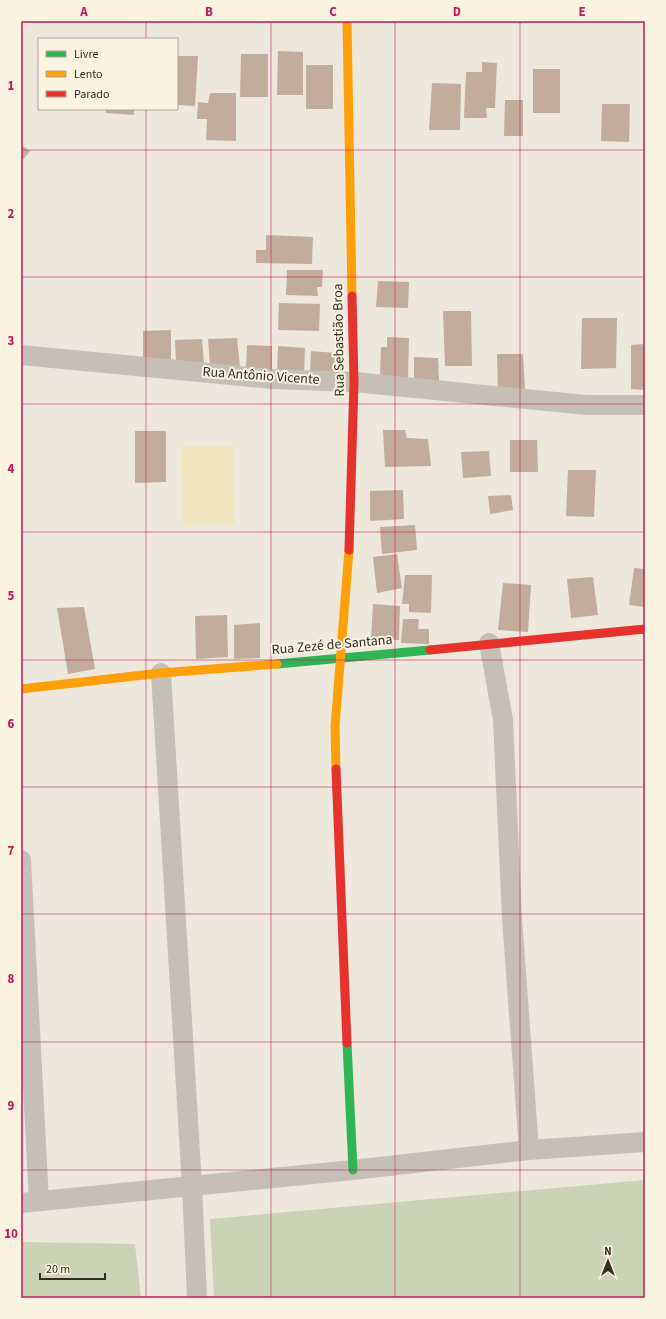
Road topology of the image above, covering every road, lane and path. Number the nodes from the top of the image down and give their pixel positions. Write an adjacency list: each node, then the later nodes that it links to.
1 (347, 21): 3 (street, Rua Sebastião Broa)
2 (21, 355): 3 (street, Rua Antônio Vicente)
3 (354, 382): 4 (street, Rua Antônio Vicente); 7 (street, Rua Sebastião Broa)
4 (645, 405)
5 (645, 629): 6 (street, Rua Zezé de Santana)
6 (489, 643): 7 (street, Rua Zezé de Santana); 12 (street)
7 (341, 658): 8 (street, Rua Zezé de Santana); 13 (street, Rua Sebastião Broa)
8 (161, 673): 9 (street, Rua Zezé de Santana); 14 (street)
9 (21, 688)
10 (21, 860): 15 (street)
11 (645, 1142): 12 (street)
12 (528, 1150): 13 (street)
13 (353, 1170): 14 (street)
14 (192, 1186): 15 (street); 16 (street)
15 (30, 1202)
16 (197, 1298)

